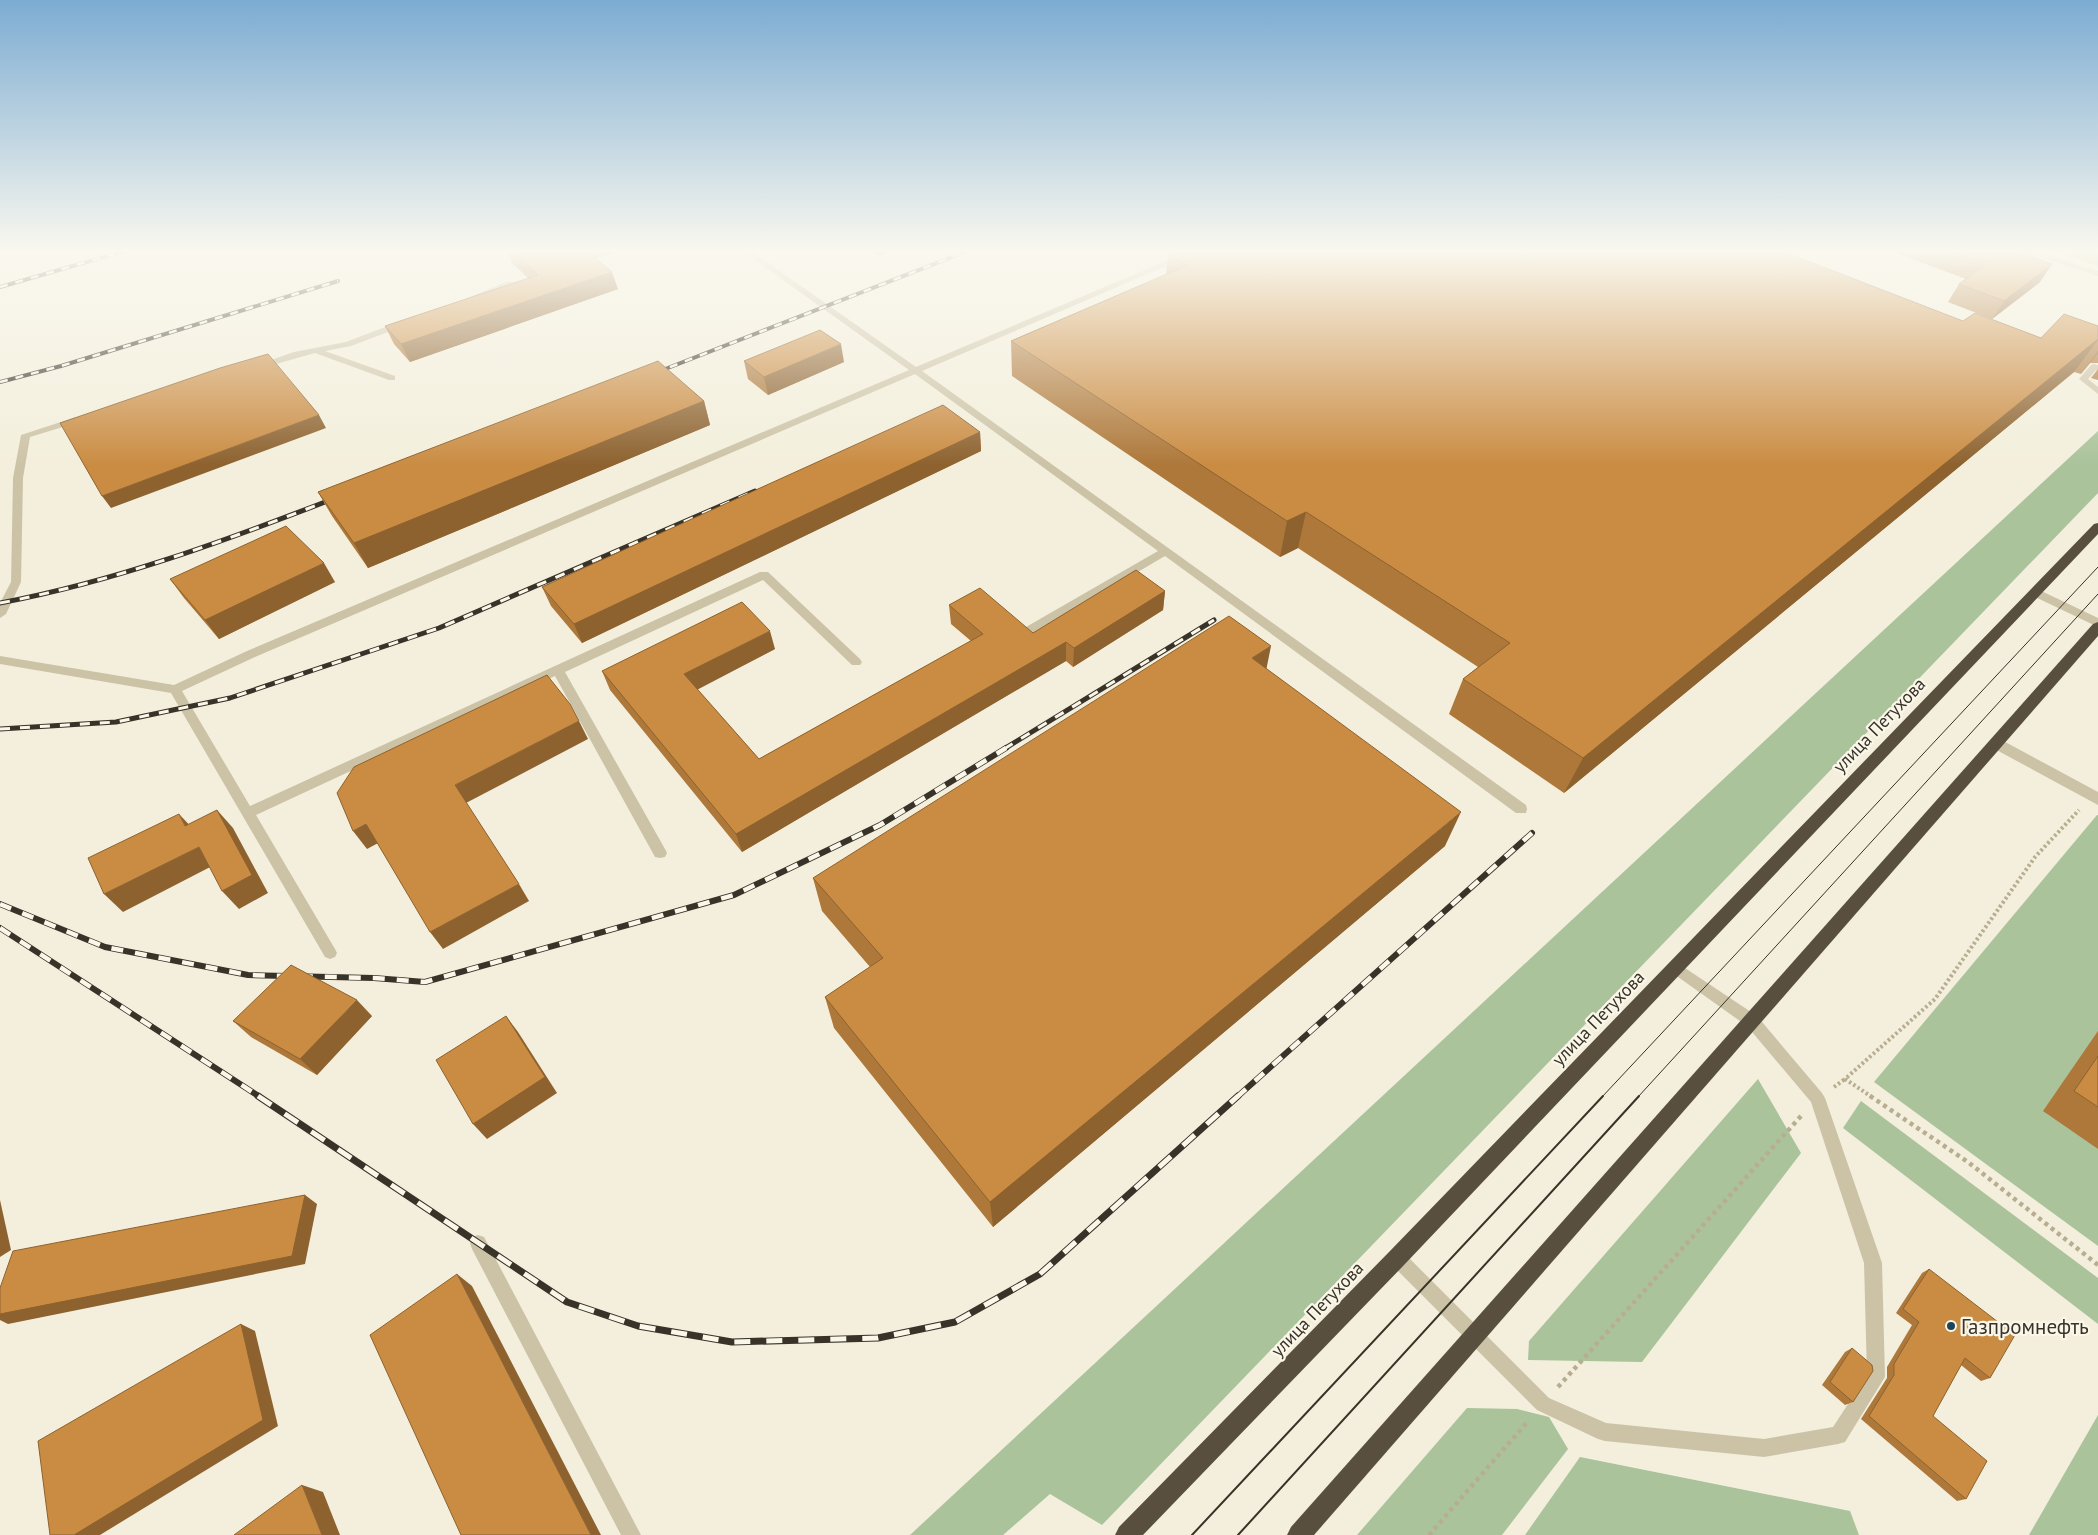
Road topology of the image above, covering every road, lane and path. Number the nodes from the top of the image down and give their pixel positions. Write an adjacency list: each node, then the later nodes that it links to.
1 (408, 322): 4 (lane)
2 (847, 322): 7 (lane)
3 (1030, 322): 7 (lane)
4 (314, 350): 5 (lane); 8 (lane)
5 (250, 368)
6 (2098, 368): 9 (lane)
7 (916, 370): 12 (lane); 21 (lane)
8 (392, 378)
9 (2098, 391)
10 (82, 418): 14 (lane)
11 (2098, 527): 13 (highway, улица Петухова)
12 (1166, 551): 17 (lane); 24 (lane)
13 (2036, 592): 15 (lane); 28 (highway, улица Петухова)
14 (0, 614)
15 (2098, 623)
16 (2098, 627): 22 (highway)
17 (1030, 630)
18 (0, 660): 21 (lane)
19 (856, 662): 20 (lane)
20 (558, 670): 25 (lane); 26 (lane)
21 (175, 689): 25 (lane)
22 (1996, 743): 23 (street); 29 (highway)
23 (2095, 797): 30 (path)
24 (1521, 809)
25 (247, 813): 27 (lane)
26 (660, 853)
27 (330, 953)
28 (1676, 968): 29 (lane); 33 (highway, улица Петухова)
29 (1752, 1021): 31 (lane); 35 (highway)
30 (1846, 1079): 31 (path); 34 (path)
31 (1817, 1098): 36 (path); 36 (lane)
32 (478, 1243): 37 (lane)
33 (1397, 1258): 35 (lane); 38 (highway, улица Петухова)
34 (2098, 1265)
35 (1475, 1336): 36 (lane); 39 (highway)
36 (1543, 1404): 40 (path)
37 (631, 1535)
38 (1127, 1535)
39 (1299, 1535)
40 (1429, 1535)

